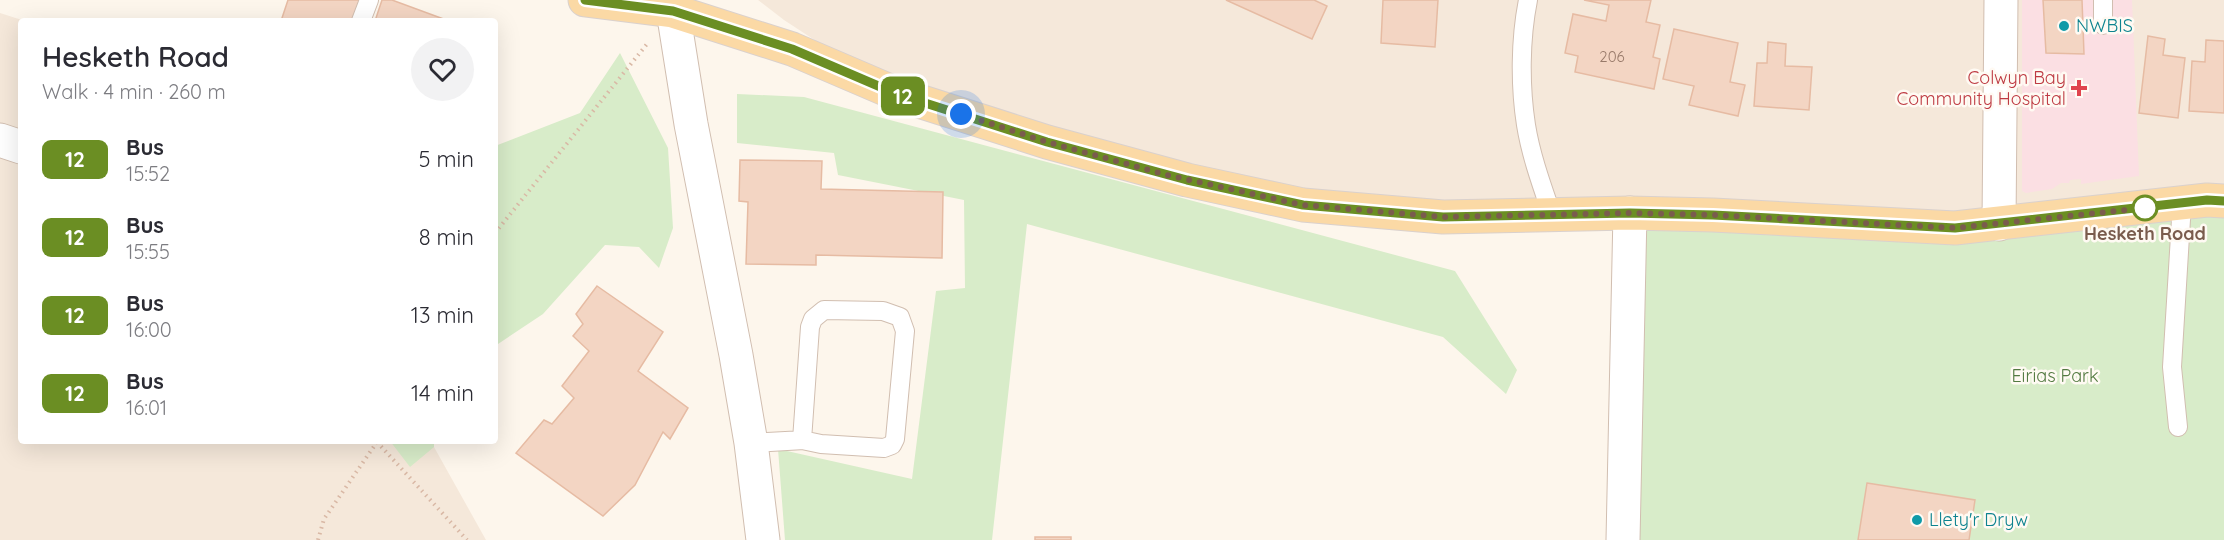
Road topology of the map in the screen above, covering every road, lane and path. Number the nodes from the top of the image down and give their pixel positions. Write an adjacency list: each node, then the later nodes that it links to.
1 (369, 0): 7 (lane)
2 (585, 0): 6 (main road)
3 (1528, 0): 14 (lane)
4 (2001, 0): 15 (street)
5 (2103, 0): 8 (lane)
6 (679, 6): 14 (main road); 16 (path); 19 (street)
7 (363, 18)
8 (2103, 25)
9 (0, 140): 10 (street)
10 (18, 146)
11 (2224, 201): 12 (main road)
12 (2182, 203): 15 (main road); 17 (lane)
13 (1630, 213): 14 (main road); 15 (main road); 25 (street)
14 (1552, 215)
15 (2000, 224)
16 (498, 230)
17 (2178, 428)
18 (804, 440): 18 (lane); 19 (lane)
19 (751, 443): 24 (street)
20 (376, 444): 22 (path)
21 (379, 444): 23 (path)
22 (318, 540)
23 (467, 540)
24 (763, 540)
25 (1623, 540)

